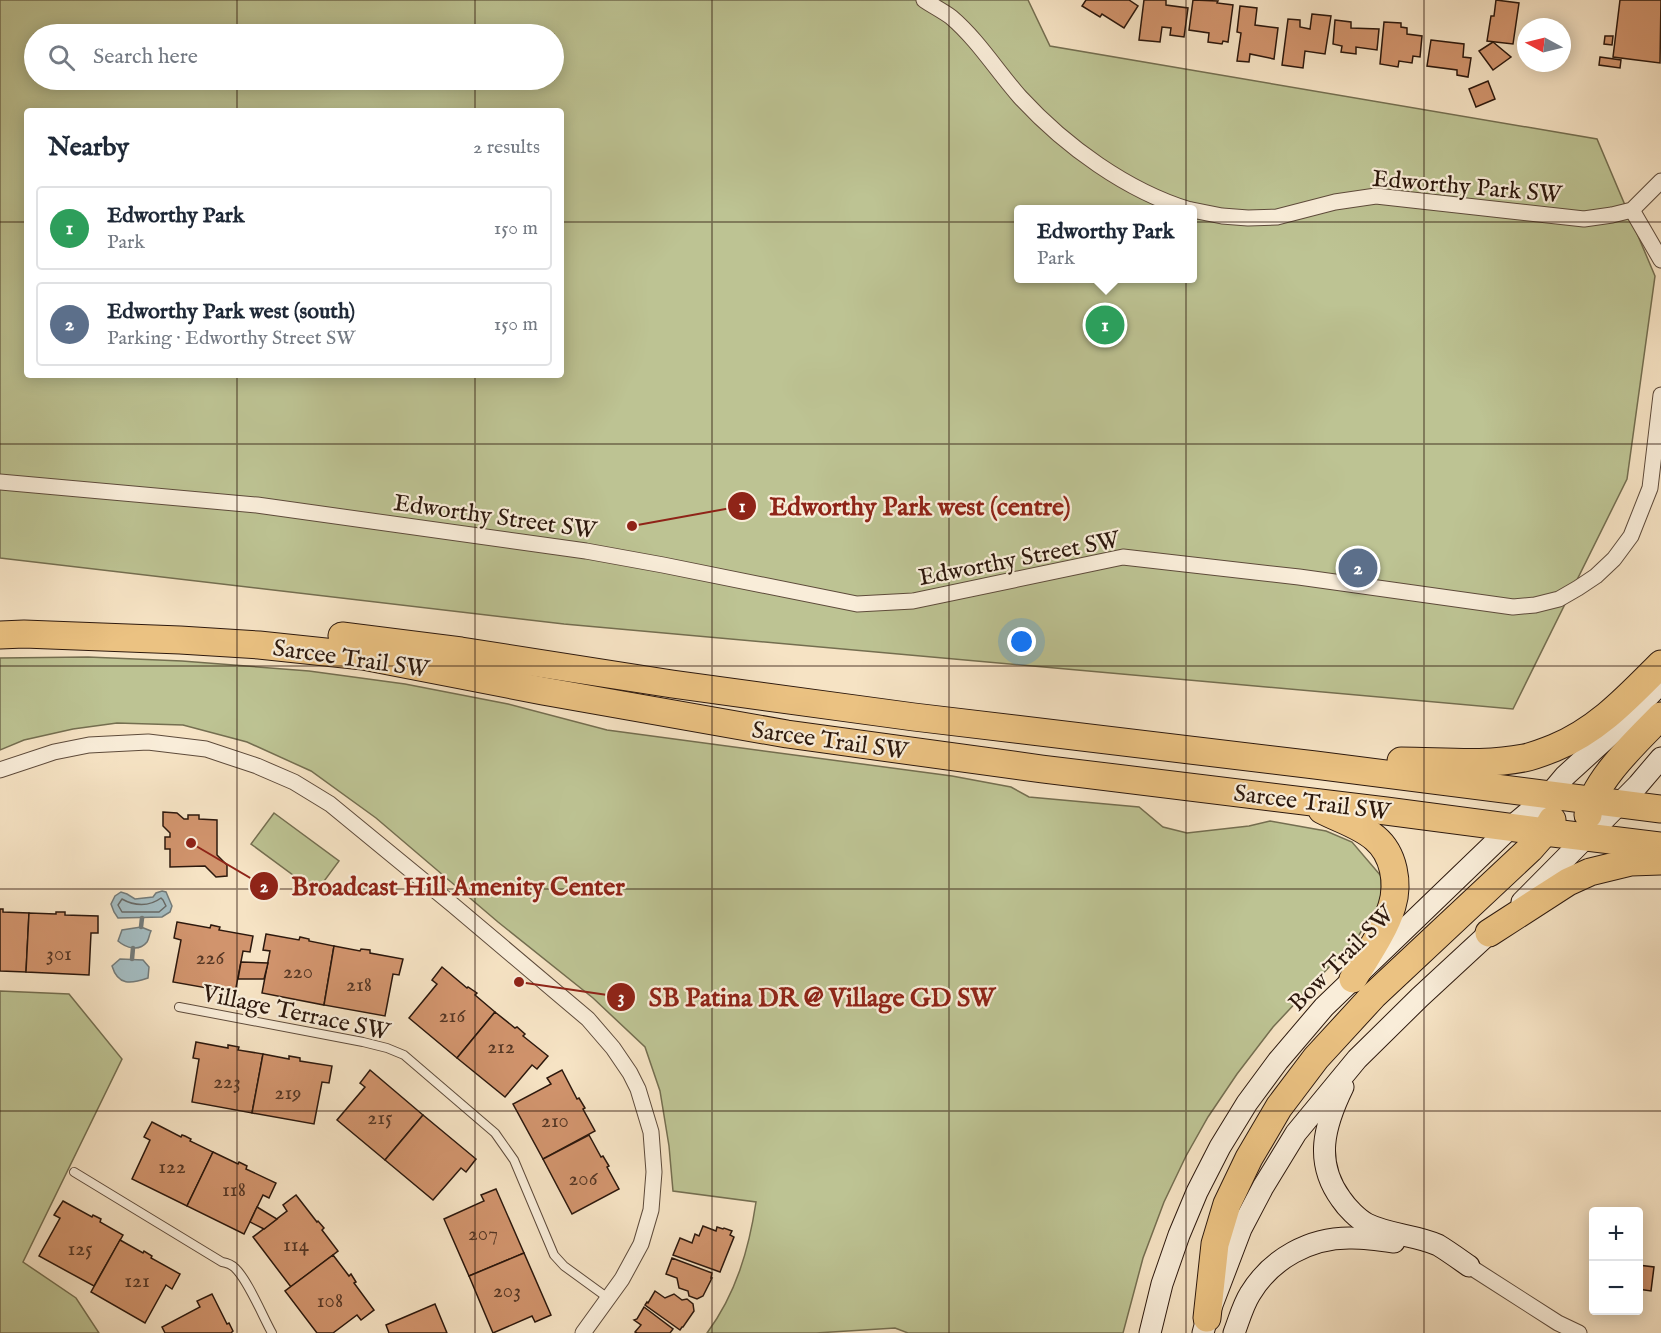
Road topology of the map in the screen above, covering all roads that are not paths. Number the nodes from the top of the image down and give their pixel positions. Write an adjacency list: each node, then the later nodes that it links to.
1 (924, 0): 3 (street, Edworthy Park SW)
2 (1661, 181): 4 (street)
3 (1175, 205)
4 (1632, 210): 5 (street, Edworthy Park SW); 6 (street)
5 (1197, 211)
6 (1661, 260)
7 (1661, 395): 8 (street, Edworthy Street SW)
8 (0, 482)
9 (0, 617): 15 (highway, Sarcee Trail SW)
10 (0, 635): 19 (highway, Sarcee Trail SW)
11 (1661, 664): 15 (highway)
12 (1661, 683): 17 (main road, Bow Trail SW)
13 (1661, 716): 18 (highway)
14 (1661, 758): 20 (main road)
15 (1315, 765): 17 (highway, Sarcee Trail SW)
16 (0, 770): 33 (street)
17 (1549, 795): 18 (highway, Sarcee Trail SW); 22 (main road, Bow Trail SW); 23 (highway)
18 (1593, 800): 20 (highway, Sarcee Trail SW); 24 (highway)
19 (1305, 801): 22 (highway, Sarcee Trail SW); 28 (highway)
20 (1619, 803): 21 (highway, Sarcee Trail SW); 24 (main road)
21 (1661, 809)
22 (1511, 827): 23 (highway, Sarcee Trail SW); 28 (main road, Bow Trail SW)
23 (1545, 832): 24 (highway, Sarcee Trail SW); 34 (highway)
24 (1587, 837): 25 (highway, Sarcee Trail SW); 27 (main road)
25 (1661, 846)
26 (1661, 861): 27 (highway)
27 (1489, 933): 30 (main road)
28 (1353, 979): 37 (main road, Bow Trail SW)
29 (179, 1007): 33 (lane, Village Terrace SW)
30 (1357, 1059): 32 (main road); 34 (main road)
31 (74, 1172): 35 (lane)
32 (1468, 1266): 38 (main road); 39 (street)
33 (608, 1299): 36 (street)
34 (1205, 1325)
35 (272, 1333)
36 (583, 1333)
37 (1150, 1333)
38 (1234, 1333)
39 (1578, 1333)

